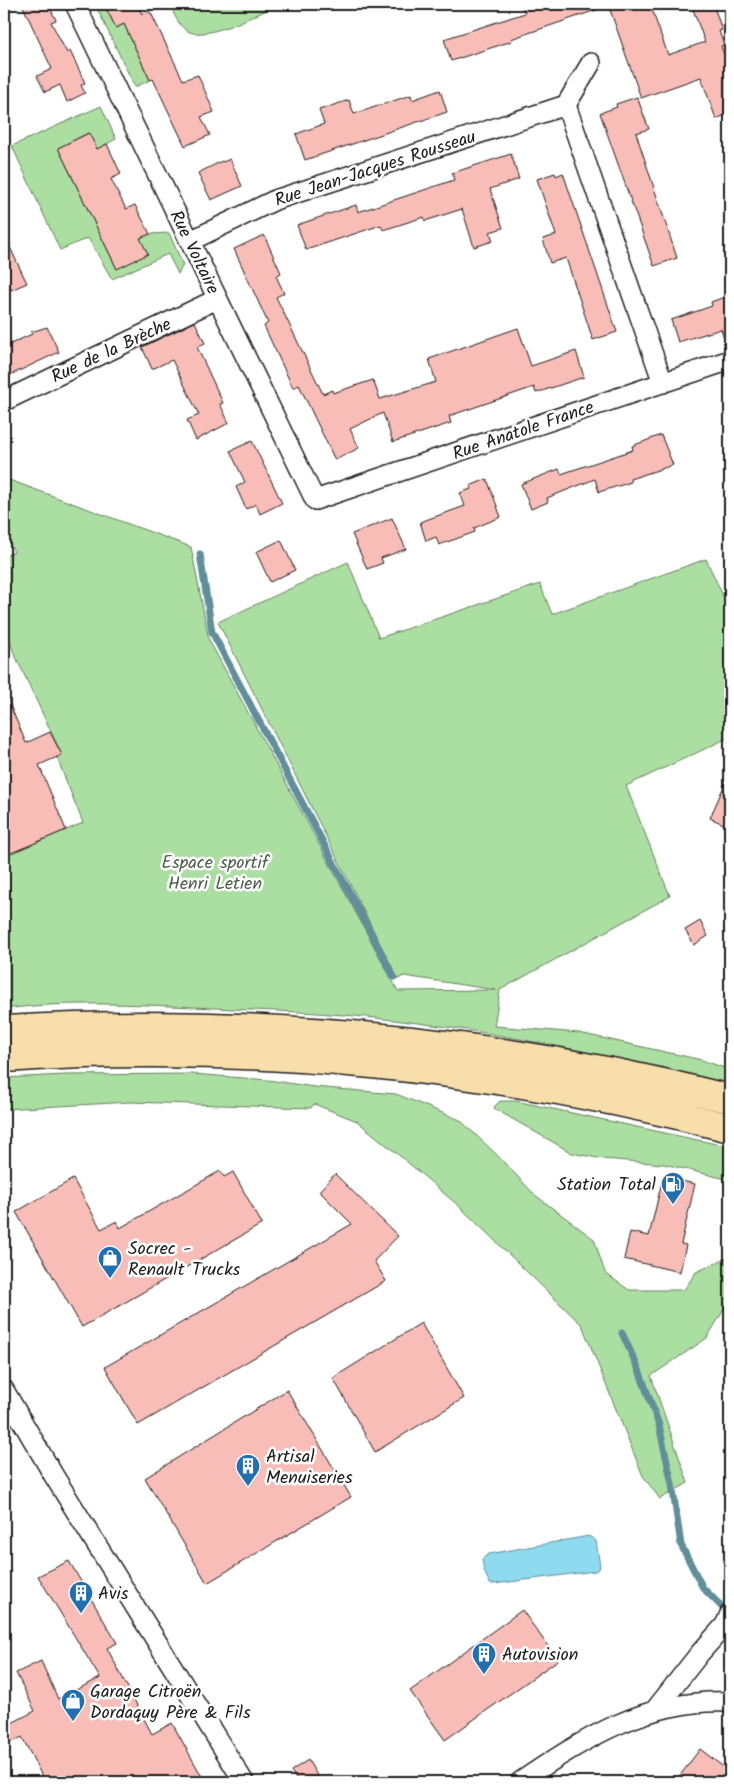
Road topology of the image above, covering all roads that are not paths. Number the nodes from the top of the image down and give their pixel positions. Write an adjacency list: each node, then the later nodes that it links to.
1 (75, 4): 4 (street, Rue Voltaire)
2 (592, 64): 3 (street)
3 (566, 104): 4 (street, Rue Jean-Jacques Rousseau); 7 (street)
4 (190, 241): 5 (street, Rue Voltaire)
5 (218, 300): 8 (street, Rue de la Brèche); 9 (street, Rue Voltaire)
6 (730, 360): 7 (street, Rue Anatole France)
7 (662, 383): 9 (street, Rue Anatole France)
8 (4, 401)
9 (315, 500)
10 (4, 1030): 12 (highway)
11 (4, 1058): 13 (highway)
12 (730, 1099)
13 (730, 1128)
14 (4, 1390): 18 (street)
15 (730, 1614): 17 (street)
16 (730, 1702): 17 (street)
17 (655, 1710): 19 (street)
18 (244, 1782)
19 (520, 1782)

